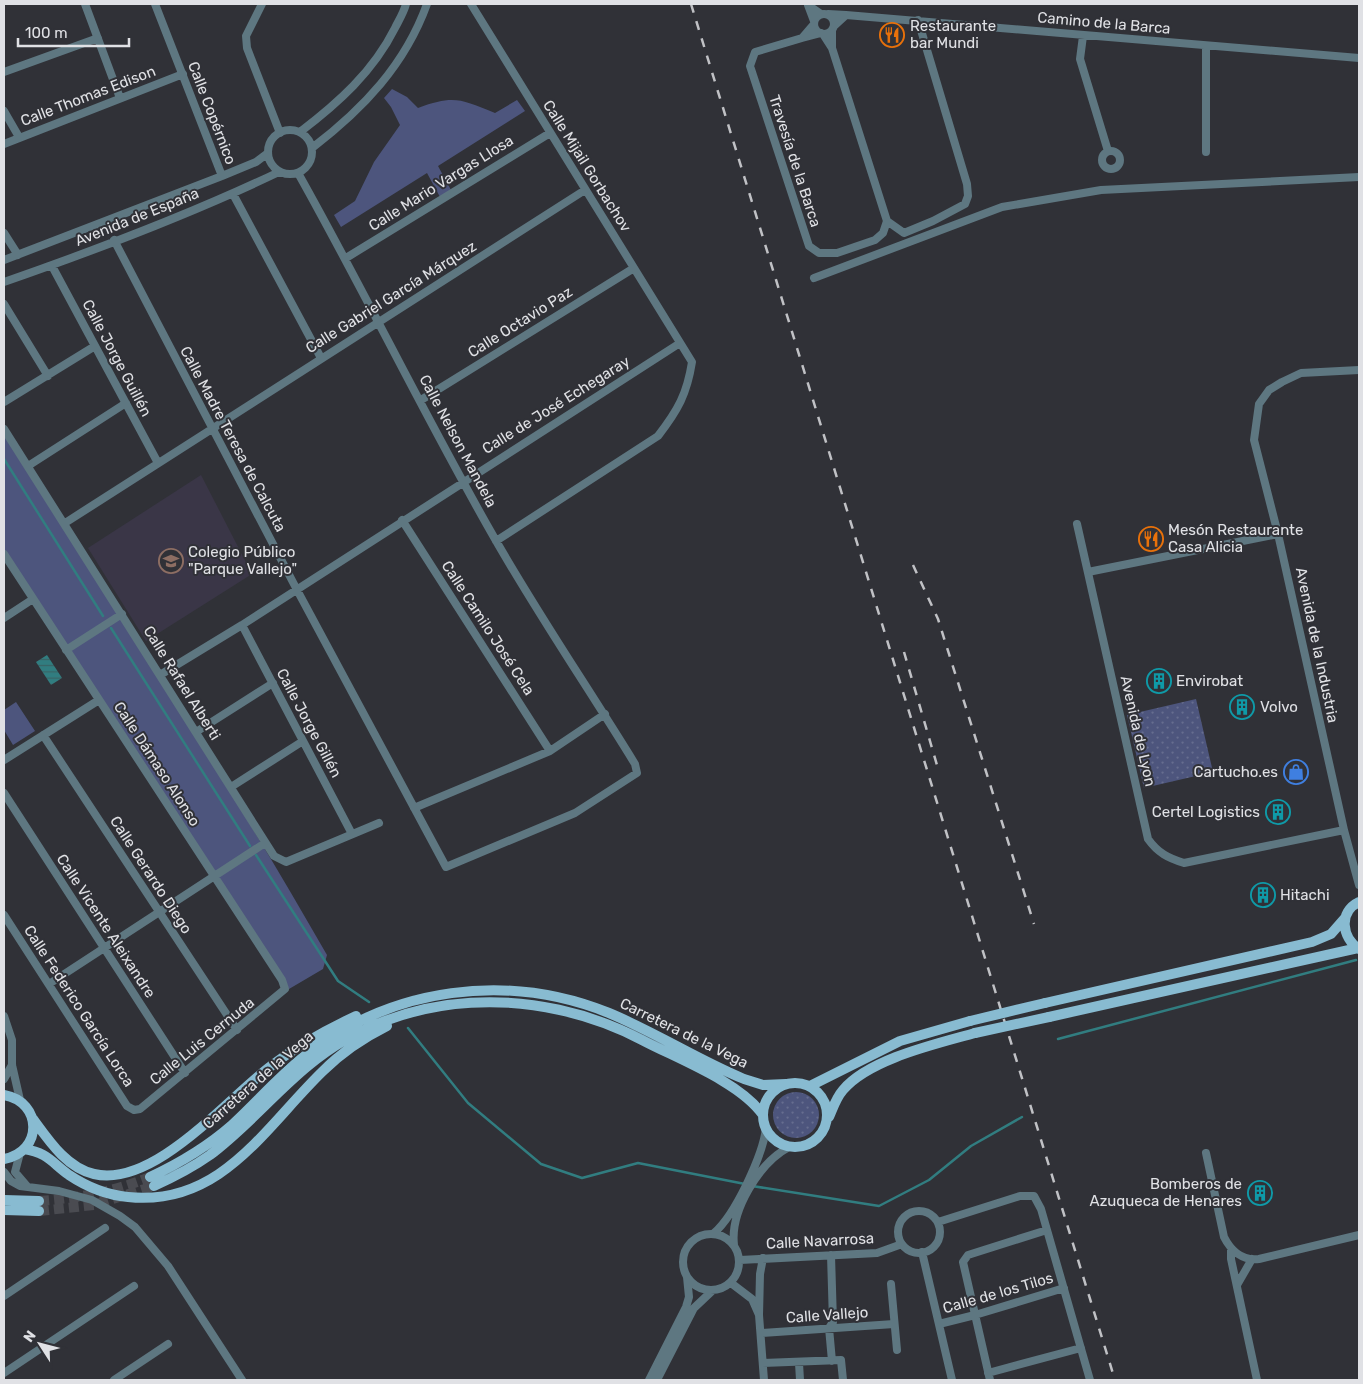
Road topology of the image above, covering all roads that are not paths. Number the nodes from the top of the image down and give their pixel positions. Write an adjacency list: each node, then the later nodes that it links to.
1 (85, 4): 15 (street)
2 (155, 4): 21 (street, Calle Copérnico)
3 (262, 4): 25 (street)
4 (406, 4): 24 (street)
5 (427, 4): 29 (street)
6 (470, 4): 26 (street, Calle Mijail Gorbachov)
7 (807, 4): 8 (street); 11 (street)
8 (825, 14): 9 (street, Camino de la Barca); 11 (street); 12 (street)
9 (846, 14): 10 (street, Camino de la Barca); 12 (street)
10 (918, 20): 14 (street, Camino de la Barca); 39 (street)
11 (814, 23): 13 (street); 16 (street)
12 (833, 28): 13 (street); 18 (street)
13 (822, 33): 16 (street); 18 (street)
14 (1083, 36): 17 (street, Camino de la Barca); 30 (street)
15 (98, 38): 20 (street); 22 (street)
16 (802, 38): 39 (street, Travesía de la Barca)
17 (1206, 46): 19 (street, Camino de la Barca); 31 (street)
18 (832, 48): 39 (street)
19 (1359, 58)
20 (4, 72)
21 (183, 74): 22 (street, Calle Thomas Edison); 35 (street, Calle Copérnico)
22 (120, 98): 27 (street, Calle Thomas Edison)
23 (4, 112): 27 (street)
24 (300, 132): 25 (street); 29 (street)
25 (280, 133): 32 (street)
26 (550, 133): 37 (street, Calle Mijail Gorbachov); 43 (street, Calle Mario Vargas Llosa)
27 (19, 138): 28 (street, Calle Thomas Edison)
28 (4, 144)
29 (312, 148): 34 (street)
30 (1108, 151)
31 (1206, 152)
32 (268, 153): 33 (street); 35 (street, Avenida de España)
33 (279, 172): 34 (street); 38 (street, Avenida de España)
34 (298, 173): 43 (street, Calle Nelson Mandela)
35 (222, 176): 42 (street, Avenida de España)
36 (1359, 177): 47 (street)
37 (586, 190): 46 (street, Calle Mijail Gorbachov); 50 (street, Calle Gabriel García Márquez)
38 (233, 194): 41 (street, Avenida de España); 53 (street)
39 (887, 221)
40 (4, 233): 42 (street)
41 (114, 240): 45 (street, Avenida de España); 60 (street, Calle Madre Teresa de Calcuta)
42 (18, 256): 44 (street, Avenida de España)
43 (346, 258): 50 (street, Calle Nelson Mandela)
44 (4, 260)
45 (52, 266): 48 (street, Avenida de España); 52 (street, Calle Jorge Guillén)
46 (634, 268): 51 (street, Calle Mijail Gorbachov); 56 (street, Calle Octavio Paz)
47 (814, 278)
48 (4, 282)
49 (4, 304): 55 (street)
50 (380, 321): 53 (street, Calle Gabriel García Márquez); 56 (street, Calle Nelson Mandela)
51 (680, 343): 63 (street, Calle de José Echegaray); 68 (street, Calle Mijail Gorbachov)
52 (95, 346): 55 (street); 58 (street, Calle Jorge Guillén)
53 (321, 358): 60 (street, Calle Gabriel García Márquez)
54 (1359, 370): 67 (street, Avenida de la Industria)
55 (48, 376): 57 (street)
56 (421, 400): 63 (street, Calle Nelson Mandela)
57 (4, 402)
58 (126, 403): 61 (street, Calle Jorge Guillén); 62 (street)
59 (4, 428): 62 (street, Calle Rafael Alberti)
60 (212, 428): 61 (street, Calle Gabriel García Márquez); 71 (street, Calle Madre Teresa de Calcuta)
61 (158, 463): 65 (street, Calle Gabriel García Márquez)
62 (28, 466): 65 (street, Calle Rafael Alberti)
63 (463, 481): 64 (street, Calle de José Echegaray); 68 (street, Calle Nelson Mandela)
64 (402, 520): 71 (street, Calle de José Echegaray); 84 (street, Calle Camilo José Cela)
65 (65, 523): 73 (street, Calle Rafael Alberti)
66 (1077, 524): 70 (street, Avenida de Lyon)
67 (1278, 534): 70 (street); 90 (street, Avenida de la Industria)
68 (496, 541): 80 (street, Calle Nelson Mandela)
69 (4, 554): 72 (street, Calle Dámaso Alonso)
70 (1088, 572): 90 (street, Avenida de Lyon)
71 (296, 588): 75 (street, Calle de José Echegaray); 88 (street, Calle Madre Teresa de Calcuta)
72 (33, 599): 74 (street); 76 (street, Calle Dámaso Alonso)
73 (122, 614): 76 (street); 77 (street, Calle Rafael Alberti)
74 (4, 618)
75 (242, 625): 77 (street, Calle de José Echegaray); 78 (street, Calle Jorge Gillén)
76 (66, 650): 79 (street, Calle Dámaso Alonso)
77 (160, 675): 81 (street, Calle Rafael Alberti)
78 (273, 683): 81 (street); 83 (street, Calle Jorge Gillén)
79 (99, 700): 82 (street); 93 (street, Calle Dámaso Alonso)
80 (605, 714): 84 (street); 88 (street, Calle Nelson Mandela)
81 (196, 732): 86 (street, Calle Rafael Alberti)
82 (43, 736): 85 (street); 96 (street, Calle Gerardo Diego)
83 (303, 741): 86 (street); 91 (street, Calle Jorge Gillén)
84 (550, 750): 88 (street)
85 (4, 760)
86 (231, 788): 92 (street, Calle Rafael Alberti)
87 (4, 793): 100 (street, Calle Vicente Aleixandre)
88 (414, 808)
89 (379, 823): 91 (street, Calle Rafael Alberti)
90 (1344, 830): 94 (street, Avenida de la Industria)
91 (352, 834): 92 (street, Calle Rafael Alberti)
92 (265, 843): 93 (street)
93 (214, 877): 96 (street); 102 (street, Calle Dámaso Alonso)
94 (1359, 885)
95 (1359, 902): 98 (main road)
96 (159, 913): 100 (street); 106 (street, Calle Gerardo Diego)
97 (4, 915): 101 (street, Calle Federico García Lorca)
98 (1345, 918): 99 (main road); 111 (main road, bridge)
99 (1358, 948): 117 (main road, bridge)
100 (104, 949): 101 (street); 108 (street, Calle Vicente Aleixandre)
101 (49, 984): 114 (street, Calle Federico García Lorca)
102 (285, 989): 106 (street, Calle Luis Cernuda)
103 (430, 996): 104 (main road, Carretera de la Vega); 110 (main road, Carretera de la Vega); 116 (main road)
104 (412, 1012): 115 (main road, Carretera de la Vega); 120 (main road)
105 (4, 1016): 107 (street)
106 (237, 1030): 108 (street, Calle Luis Cernuda)
107 (12, 1065): 109 (street); 113 (street)
108 (185, 1073): 114 (street, Calle Luis Cernuda)
109 (4, 1079)
110 (786, 1084): 111 (main road); 115 (main road)
111 (810, 1086): 117 (main road)
112 (4, 1094): 113 (main road)
113 (20, 1100): 116 (main road)
114 (134, 1110)
115 (763, 1114): 118 (main road)
116 (33, 1119): 120 (main road)
117 (827, 1123): 119 (main road)
118 (766, 1128): 119 (main road); 130 (street)
119 (790, 1147): 133 (street)
120 (22, 1151): 122 (main road); 124 (street)
121 (1206, 1153): 134 (street)
122 (4, 1159)
123 (4, 1172): 124 (street)
124 (27, 1186): 163 (street)
125 (4, 1200): 126 (main road)
126 (4, 1210)
127 (938, 1222): 129 (street); 132 (street); 135 (street)
128 (105, 1228): 147 (street)
129 (1046, 1230): 145 (street); 149 (street)
130 (714, 1233): 133 (street); 140 (street)
131 (1359, 1235): 139 (street)
132 (902, 1244): 135 (street); 136 (street, Calle Navarrosa)
133 (734, 1245): 138 (street)
134 (1231, 1248): 139 (street); 143 (street)
135 (922, 1252): 151 (street)
136 (831, 1255): 137 (street, Calle Navarrosa); 152 (street)
137 (763, 1258): 138 (street, Calle Navarrosa); 148 (street)
138 (740, 1260): 141 (street)
139 (1252, 1260): 143 (street)
140 (687, 1277): 146 (street); 164 (street)
141 (731, 1283): 146 (street); 148 (street)
142 (891, 1284): 150 (street)
143 (1237, 1285): 171 (street)
144 (134, 1286): 160 (street)
145 (1064, 1288): 149 (street, Calle de los Tilos); 155 (street)
146 (712, 1291): 165 (street)
147 (4, 1296)
148 (760, 1315): 153 (street)
149 (975, 1315): 151 (street, Calle de los Tilos); 161 (street)
150 (894, 1324): 152 (street, Calle Vallejo); 156 (street)
151 (939, 1324): 169 (street)
152 (829, 1328): 153 (street, Calle Vallejo); 157 (street)
153 (762, 1333): 158 (street)
154 (168, 1344): 162 (street)
155 (1081, 1348): 161 (street); 170 (street)
156 (897, 1350)
157 (832, 1360): 159 (street); 168 (street)
158 (763, 1363): 159 (street); 166 (street)
159 (799, 1363): 167 (street)
160 (4, 1373)
161 (989, 1377)
162 (114, 1380)
163 (242, 1380)
164 (649, 1380)
165 (657, 1380)
166 (764, 1380)
167 (800, 1380)
168 (843, 1380)
169 (952, 1380)
170 (1090, 1380)
171 (1257, 1380)

